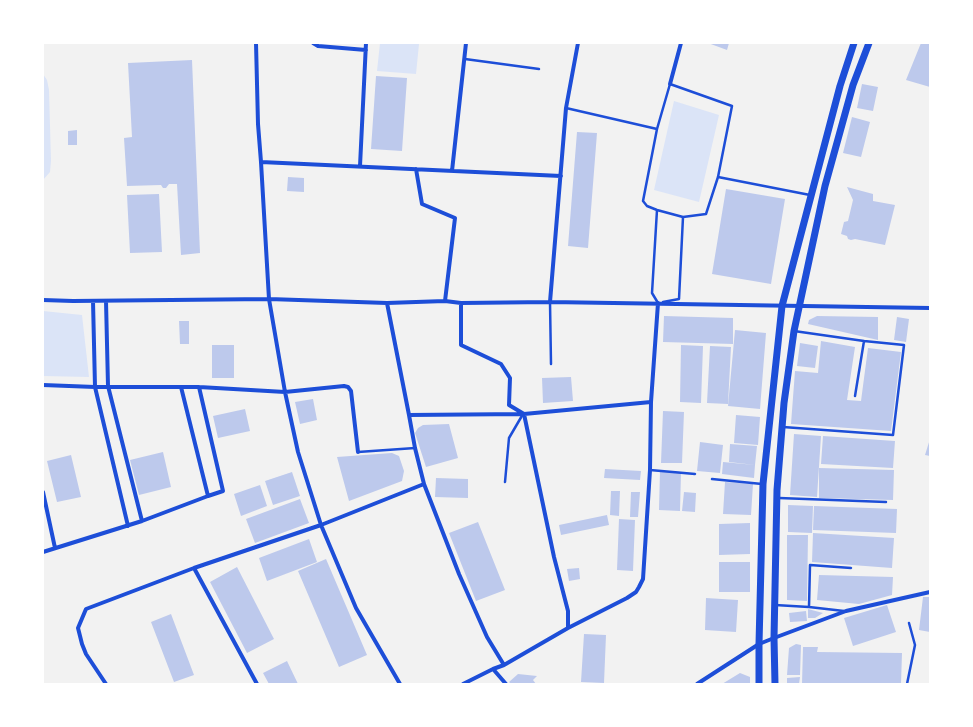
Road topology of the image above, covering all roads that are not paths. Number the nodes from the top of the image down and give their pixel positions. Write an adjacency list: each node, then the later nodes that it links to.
1 (256, 43): 15 (street)
2 (313, 43): 9 (street)
3 (366, 43): 9 (street)
4 (466, 43): 10 (street)
5 (578, 43): 13 (street)
6 (681, 43): 12 (street)
7 (854, 43): 21 (main road)
8 (869, 43): 34 (main road)
9 (366, 50): 16 (street)
10 (465, 59): 11 (lane); 18 (street)
11 (539, 69)
12 (670, 84): 14 (lane); 20 (lane)
13 (566, 108): 14 (lane); 19 (street)
14 (657, 129): 22 (lane)
15 (262, 162): 16 (street); 24 (street)
16 (360, 166): 17 (street)
17 (416, 169): 18 (street); 26 (street)
18 (452, 171): 19 (street)
19 (561, 176): 30 (street)
20 (718, 177): 21 (lane); 23 (lane)
21 (810, 195): 33 (main road)
22 (657, 210): 23 (lane); 32 (lane)
23 (683, 217): 32 (lane)
24 (269, 299): 28 (street); 31 (street); 44 (street)
25 (43, 300): 27 (street)
26 (446, 300): 29 (street); 31 (street)
27 (93, 301): 28 (street); 41 (street)
28 (106, 301): 40 (street)
29 (461, 302): 30 (street); 47 (street)
30 (550, 302): 32 (street); 38 (lane)
31 (387, 303): 48 (street)
32 (658, 304): 33 (street); 46 (street)
33 (782, 306): 34 (street); 57 (main road)
34 (798, 306): 35 (street); 36 (main road)
35 (930, 308)
36 (794, 331): 37 (lane); 49 (main road)
37 (864, 341): 45 (lane); 49 (lane)
38 (551, 364)
39 (43, 385): 41 (street)
40 (108, 386): 41 (street); 42 (street); 62 (street)
41 (95, 387): 64 (street)
42 (181, 387): 43 (street); 59 (street)
43 (199, 387): 44 (street); 59 (street)
44 (285, 392): 51 (street); 63 (street)
45 (855, 396)
46 (651, 402): 47 (street); 52 (street)
47 (524, 414): 48 (street); 55 (lane); 74 (street)
48 (409, 415): 50 (street)
49 (782, 427): 60 (main road)
50 (415, 448): 51 (lane); 56 (street)
51 (358, 452)
52 (650, 470): 53 (lane); 74 (street)
53 (695, 474)
54 (712, 479): 57 (lane)
55 (505, 482)
56 (424, 484): 63 (street); 77 (street)
57 (763, 484): 76 (main road)
58 (43, 492): 65 (street)
59 (208, 496): 62 (street)
60 (777, 498): 61 (lane); 70 (main road)
61 (886, 502)
62 (142, 521): 64 (street)
63 (321, 525): 67 (street); 81 (street)
64 (128, 526): 65 (street)
65 (55, 548): 66 (street)
66 (43, 552)
67 (194, 568): 79 (street); 80 (street)
68 (851, 568): 71 (lane)
69 (930, 592): 72 (street)
70 (775, 605): 71 (lane); 75 (main road)
71 (809, 607): 72 (lane)
72 (846, 611): 75 (street)
73 (908, 624): 87 (lane)
74 (568, 628): 77 (street)
75 (774, 638): 76 (street); 86 (main road)
76 (759, 644): 84 (street); 85 (main road)
77 (504, 665): 78 (street)
78 (493, 669): 82 (street); 83 (street)
79 (106, 684)
80 (257, 684)
81 (400, 684)
82 (463, 684)
83 (506, 684)
84 (697, 684)
85 (759, 684)
86 (775, 684)
87 (907, 684)

